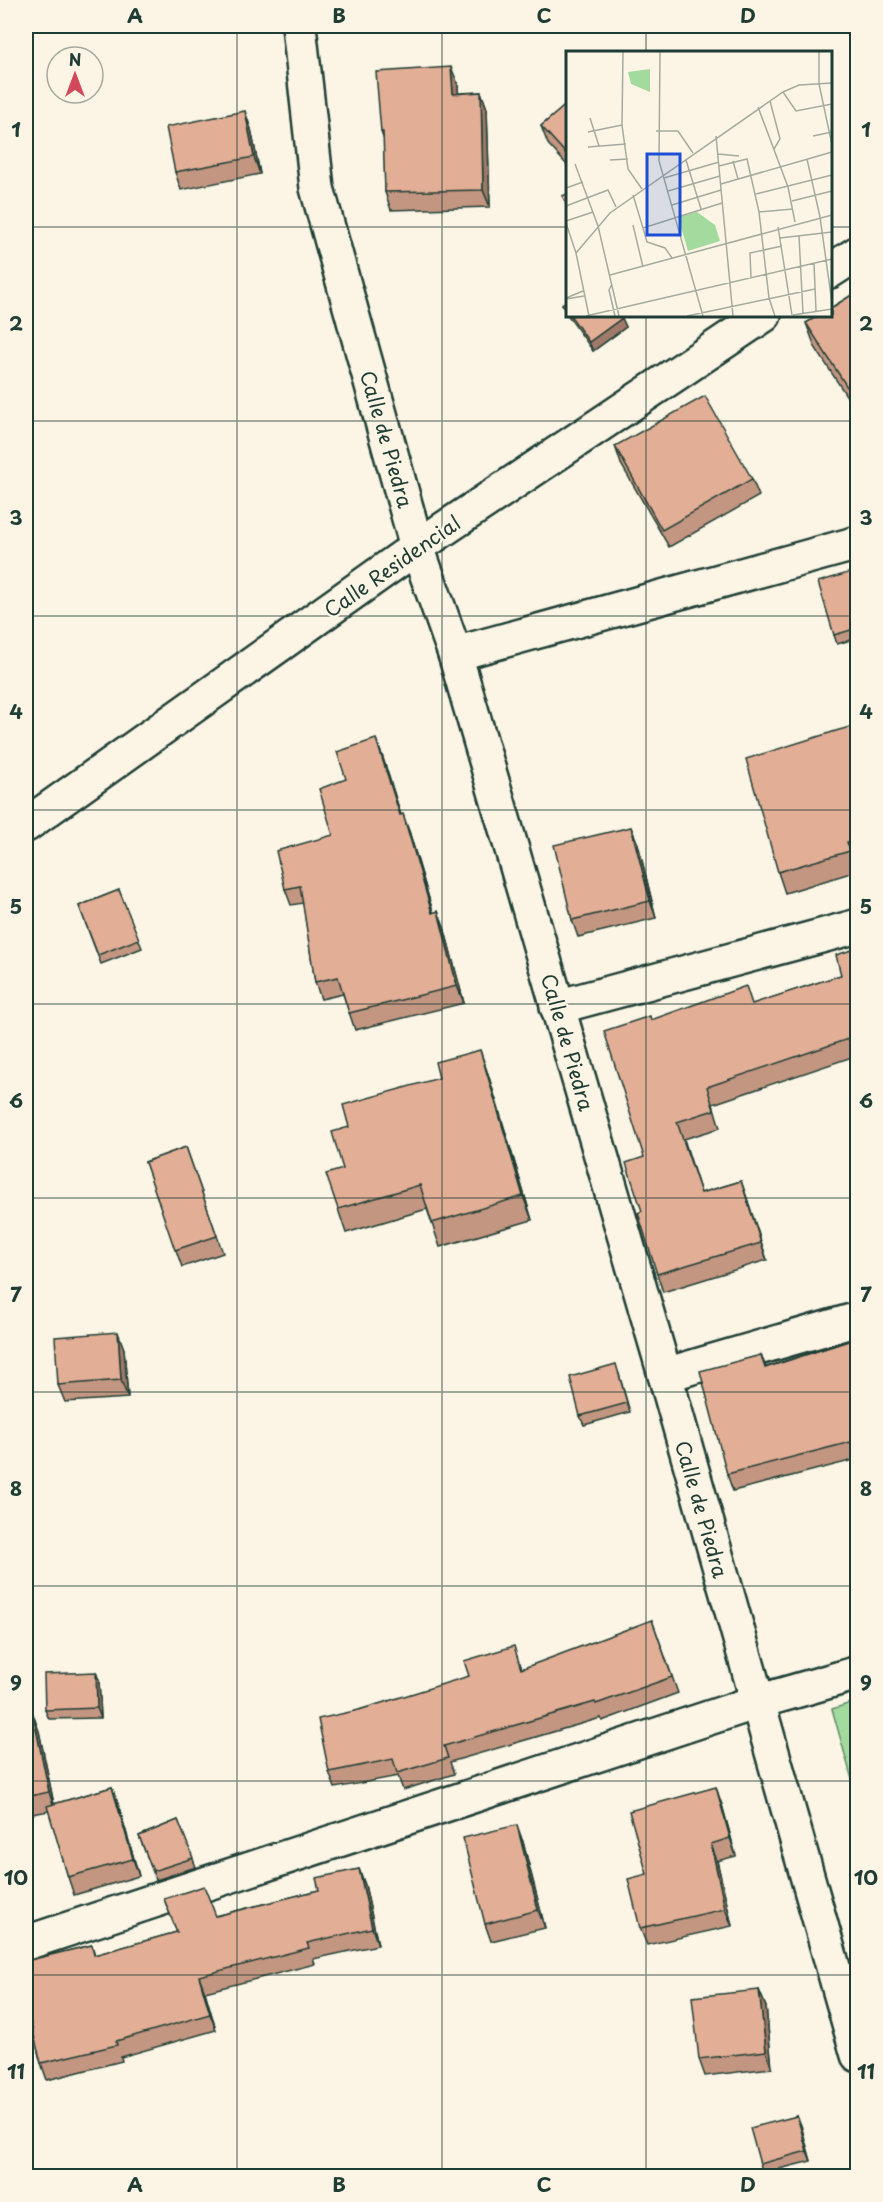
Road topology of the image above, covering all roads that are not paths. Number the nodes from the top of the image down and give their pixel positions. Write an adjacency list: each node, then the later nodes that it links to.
1 (298, 26): 6 (street, Calle de Piedra)
2 (858, 253): 3 (street)
3 (832, 270)
4 (764, 316): 6 (street, Calle Residencial)
5 (858, 543): 7 (street)
6 (417, 547): 7 (street, Calle de Piedra); 8 (street, Calle Residencial)
7 (455, 654): 10 (street, Calle de Piedra)
8 (26, 825)
9 (858, 926): 10 (street)
10 (557, 1007): 12 (street, Calle de Piedra)
11 (858, 1319): 12 (street)
12 (665, 1375): 14 (street, Calle de Piedra)
13 (858, 1673): 14 (street)
14 (756, 1702): 15 (street); 16 (street, Calle de Piedra)
15 (26, 1943)
16 (858, 2055)

